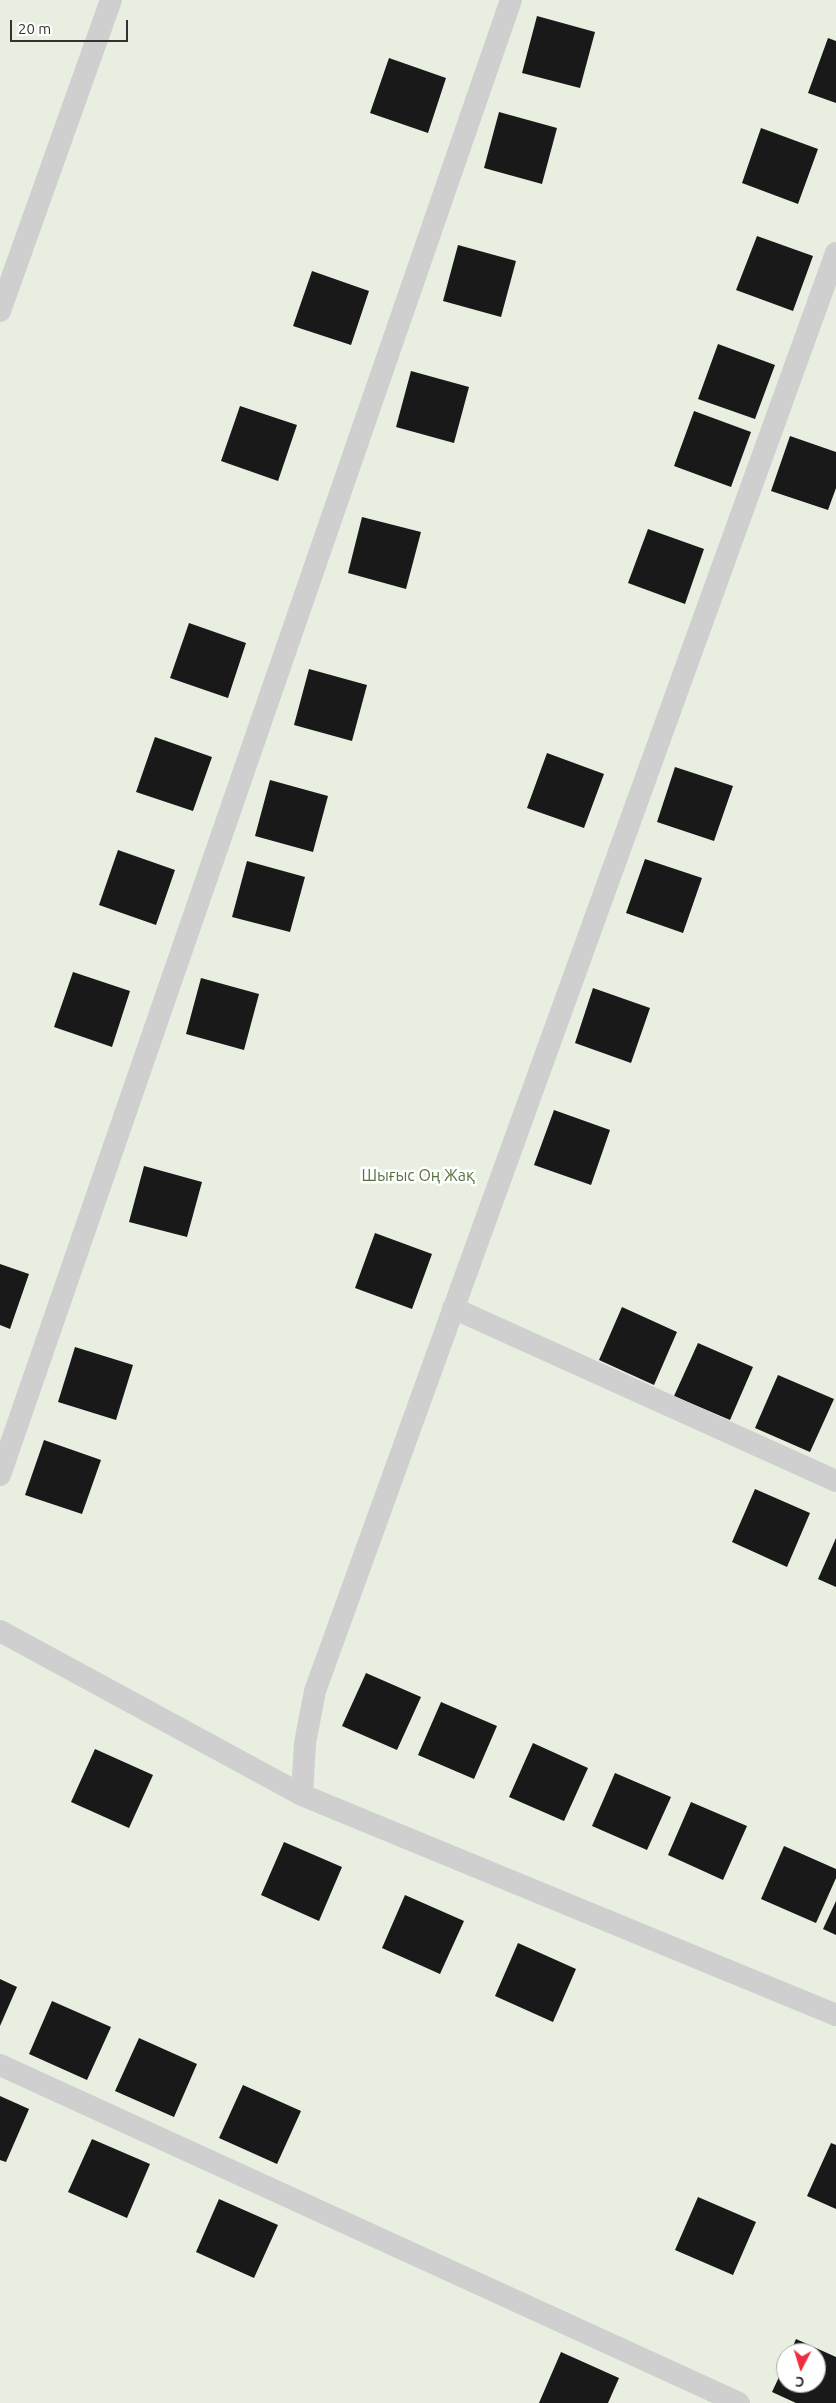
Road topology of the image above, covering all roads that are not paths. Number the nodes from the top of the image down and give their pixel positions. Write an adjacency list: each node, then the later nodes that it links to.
1 (111, 0): 4 (lane)
2 (511, 0): 6 (lane)
3 (836, 253): 5 (lane)
4 (0, 311)
5 (453, 1308): 7 (lane); 9 (lane)
6 (0, 1475)
7 (836, 1481)
8 (0, 1630): 9 (lane)
9 (302, 1795): 10 (lane)
10 (836, 2016)
11 (0, 2065): 12 (lane)
12 (739, 2403)

